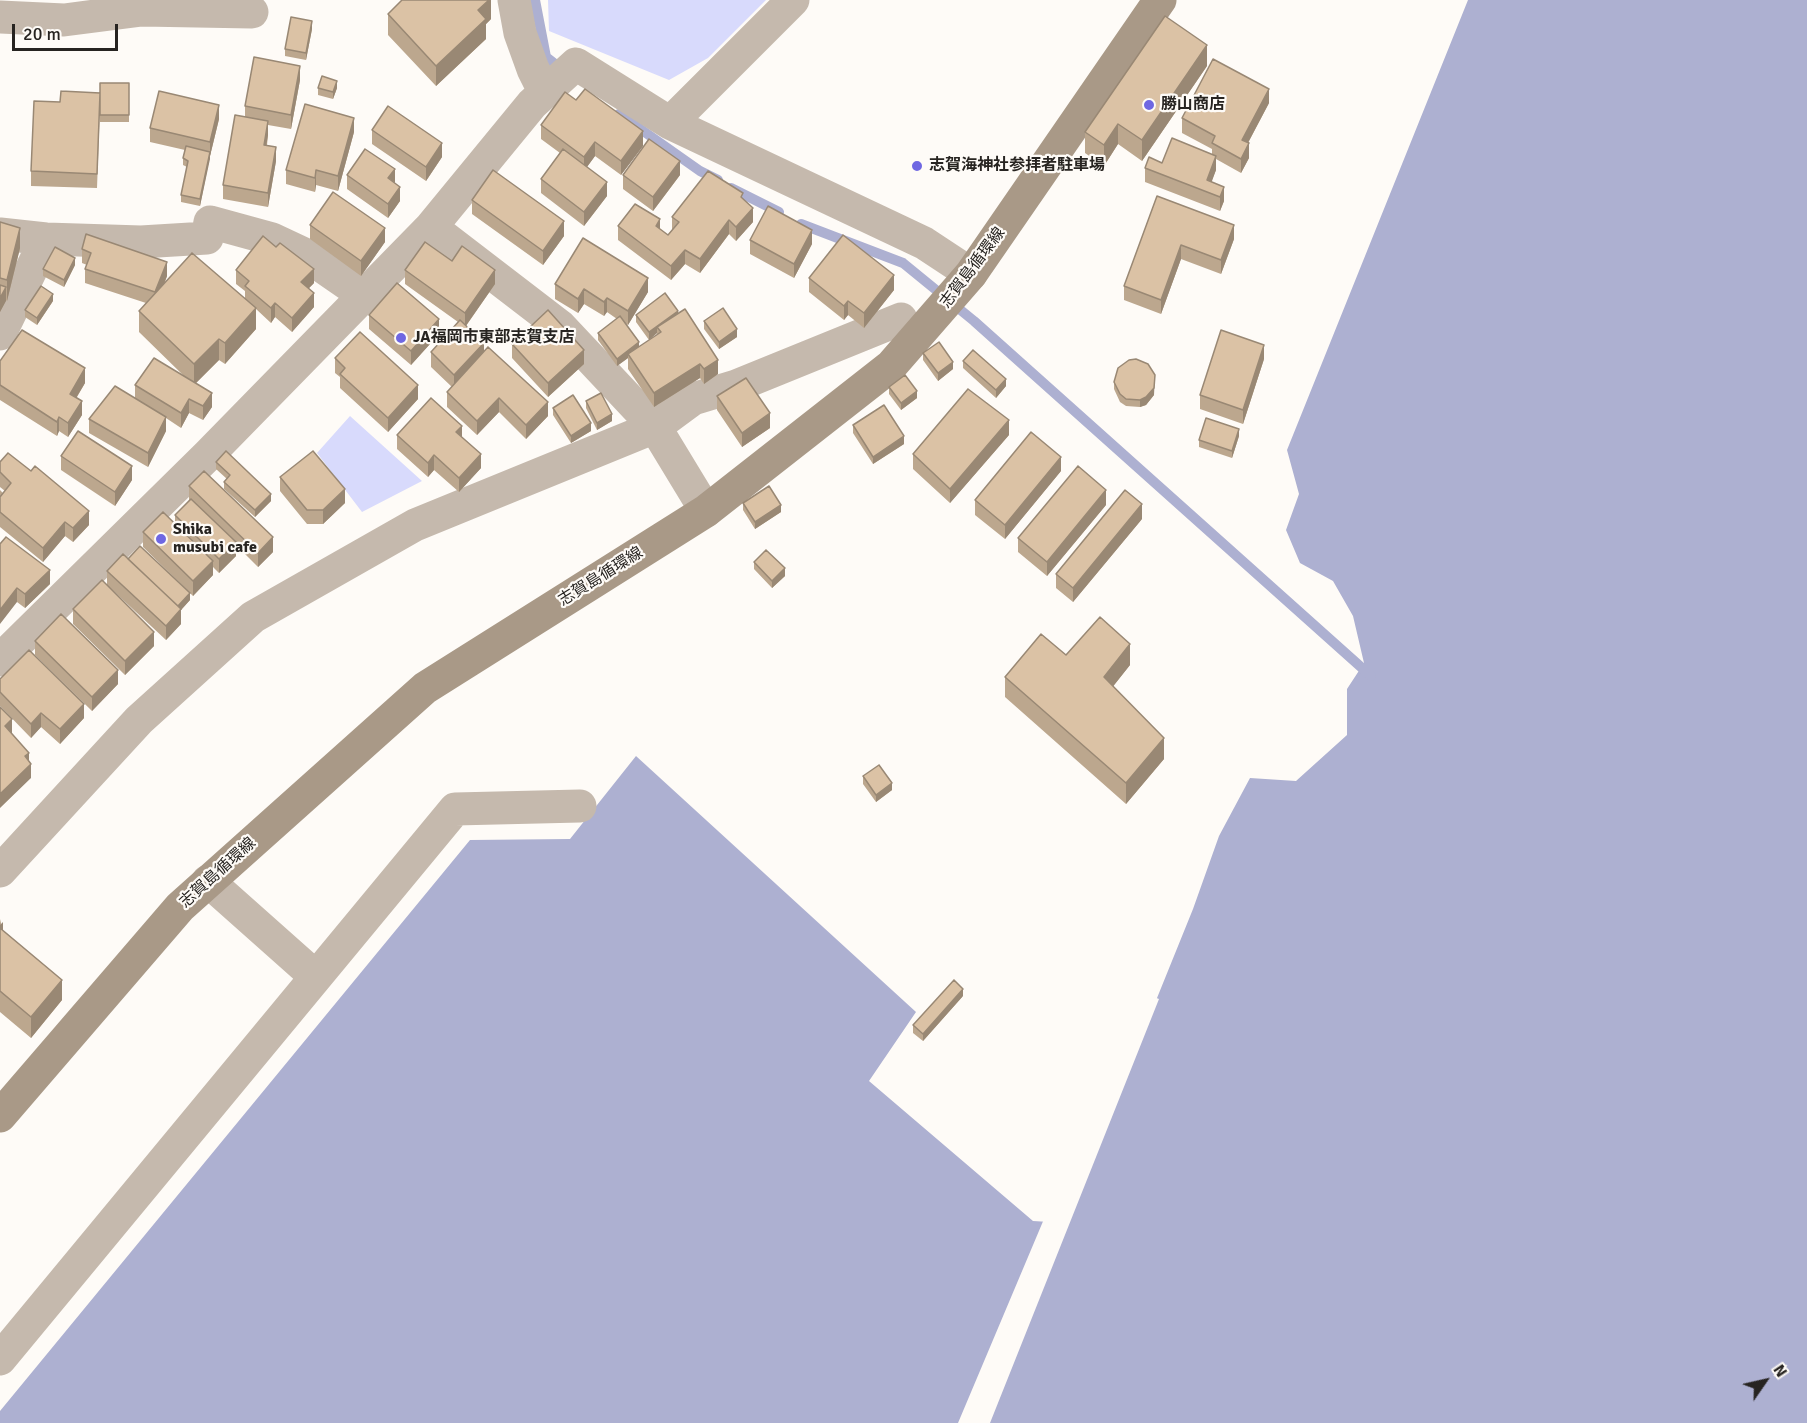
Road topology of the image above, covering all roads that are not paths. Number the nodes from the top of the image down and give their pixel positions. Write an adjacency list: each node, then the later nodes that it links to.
1 (514, 0): 6 (street)
2 (793, 0): 7 (street)
3 (1160, 0): 11 (main road, 志賀島循環線)
4 (252, 12): 5 (street)
5 (0, 17)
6 (545, 93): 7 (street); 8 (street)
7 (670, 123): 11 (street)
8 (431, 227): 12 (street); 15 (street)
9 (0, 234): 10 (street)
10 (46, 239): 12 (street); 14 (street)
11 (971, 273): 16 (main road, 志賀島循環線)
12 (362, 294): 17 (street)
13 (900, 319): 15 (street)
14 (0, 334)
15 (655, 427): 16 (street); 19 (street)
16 (706, 511): 20 (main road, 志賀島循環線)
17 (0, 660)
18 (580, 806): 21 (street)
19 (0, 871)
20 (208, 881): 21 (street); 22 (main road, 志賀島循環線)
21 (316, 977): 23 (street)
22 (0, 1116)
23 (0, 1359)

